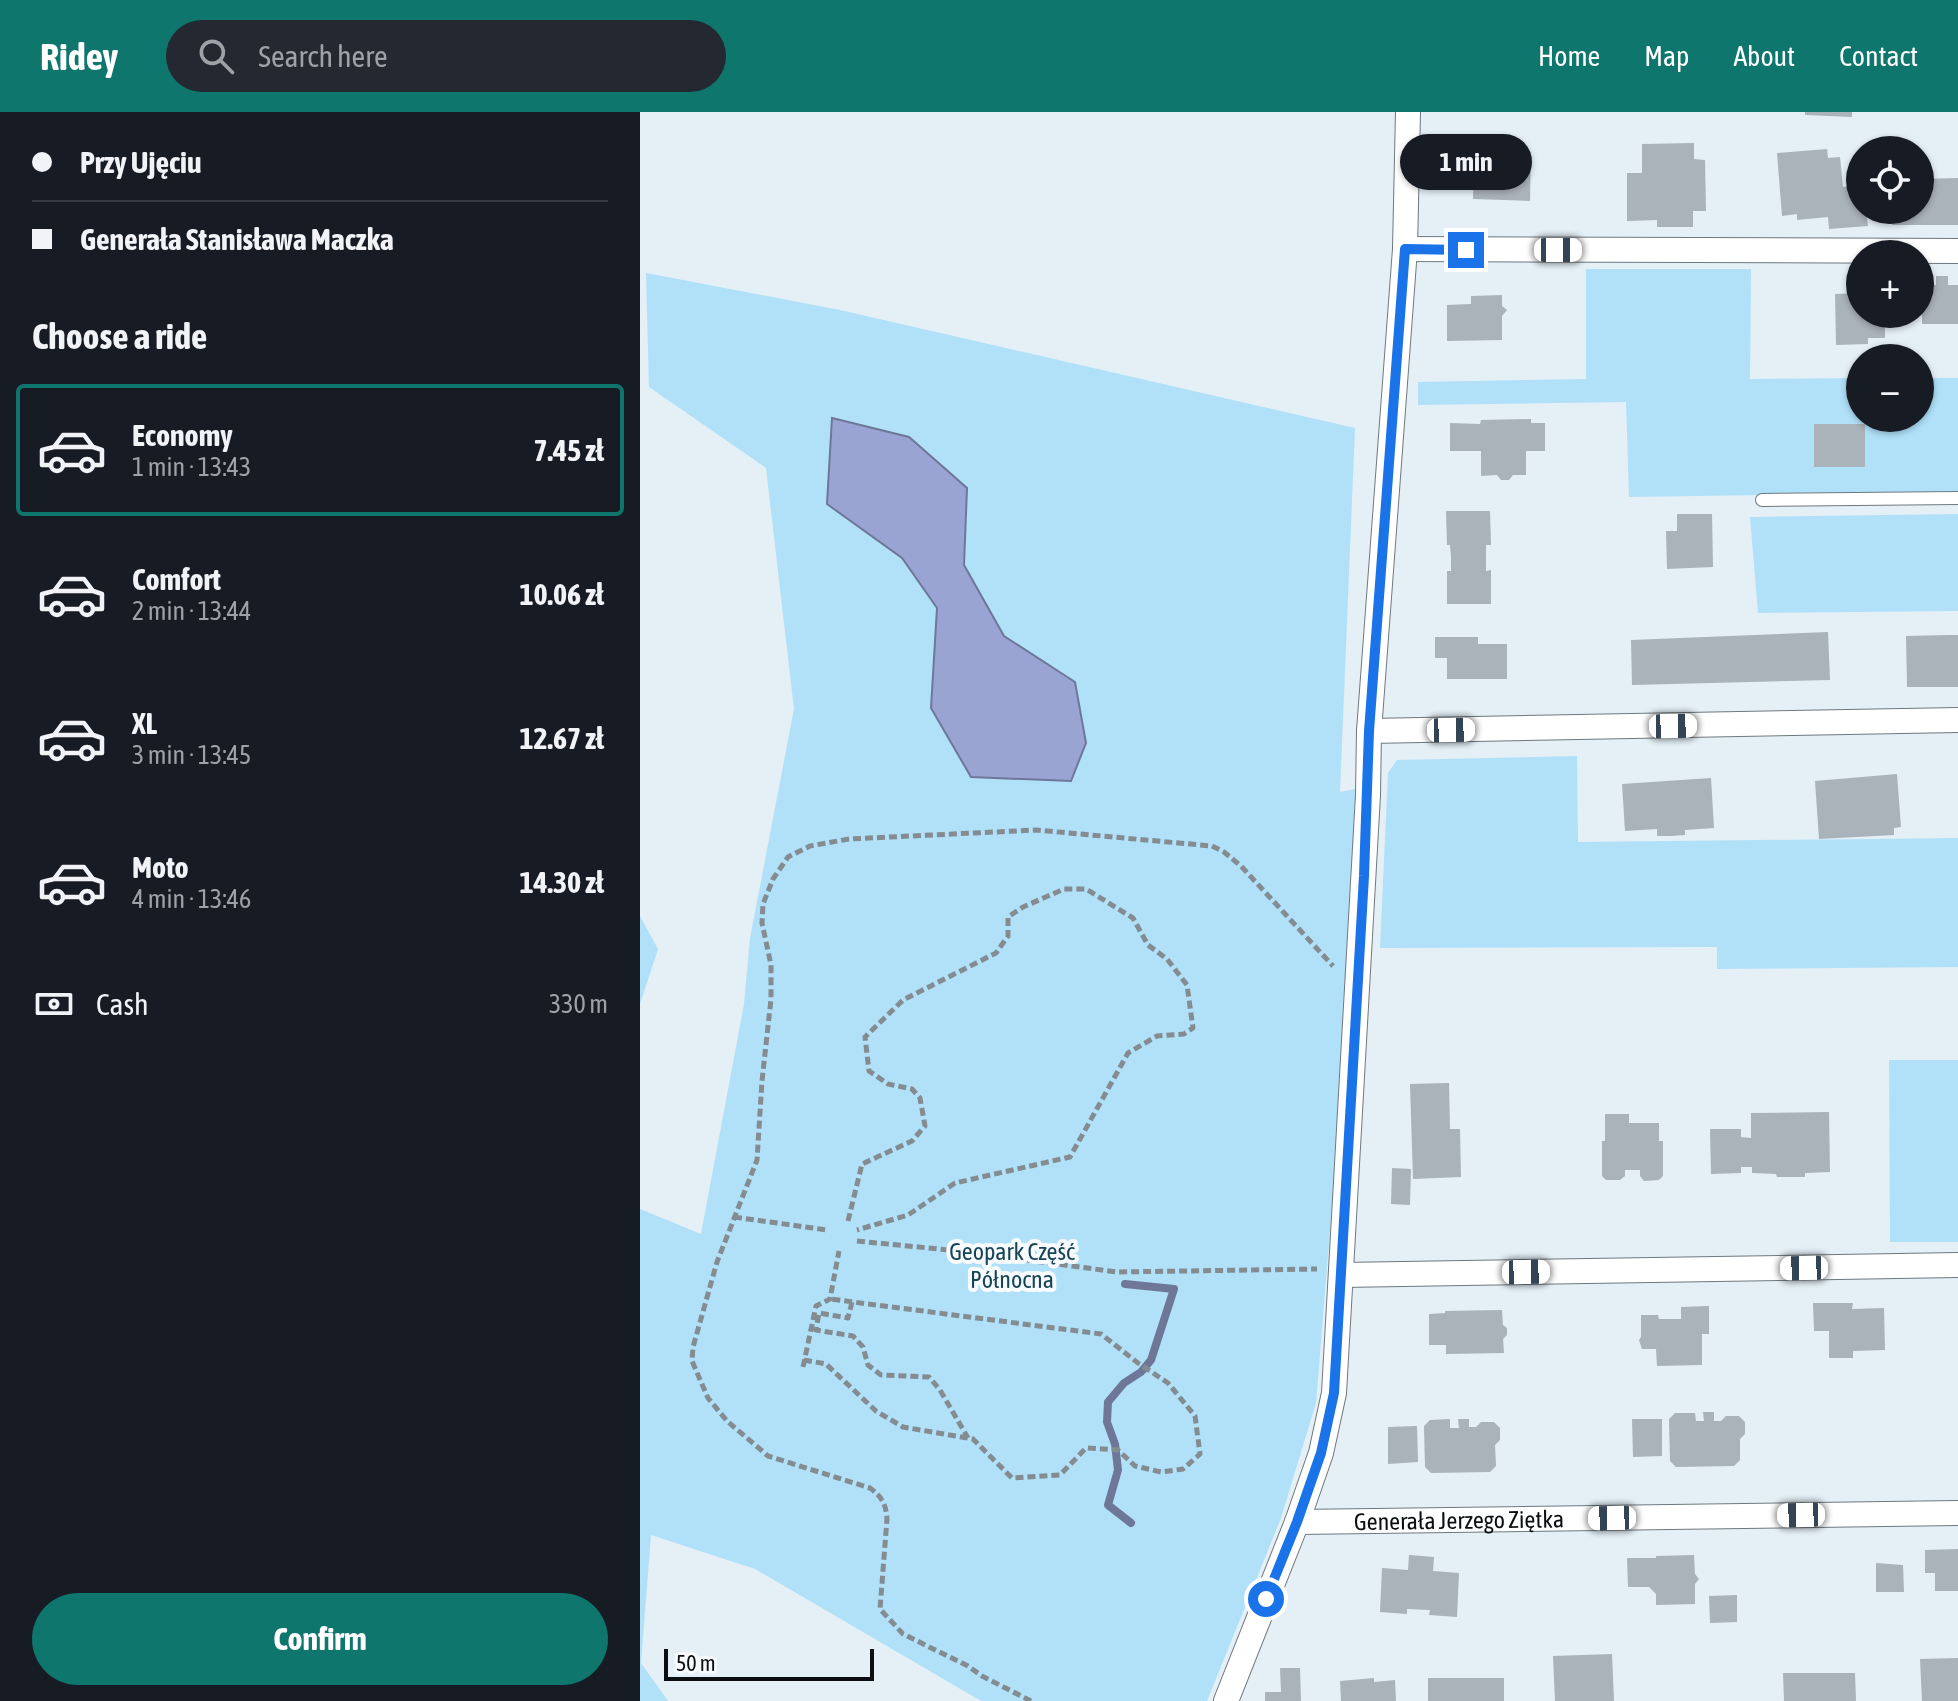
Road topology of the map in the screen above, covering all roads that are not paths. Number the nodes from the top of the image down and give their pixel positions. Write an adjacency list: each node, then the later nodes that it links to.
1 (1408, 112): 2 (street)
2 (1405, 249): 3 (street); 7 (street)
3 (1958, 251)
4 (1958, 498): 5 (lane)
5 (1762, 500)
6 (1958, 720): 7 (street)
7 (1369, 731): 9 (street)
8 (1958, 1265): 9 (street)
9 (1341, 1275): 11 (street)
10 (1958, 1513): 11 (street, Generała Jerzego Ziętka)
11 (1297, 1522): 12 (street)
12 (1226, 1701)

